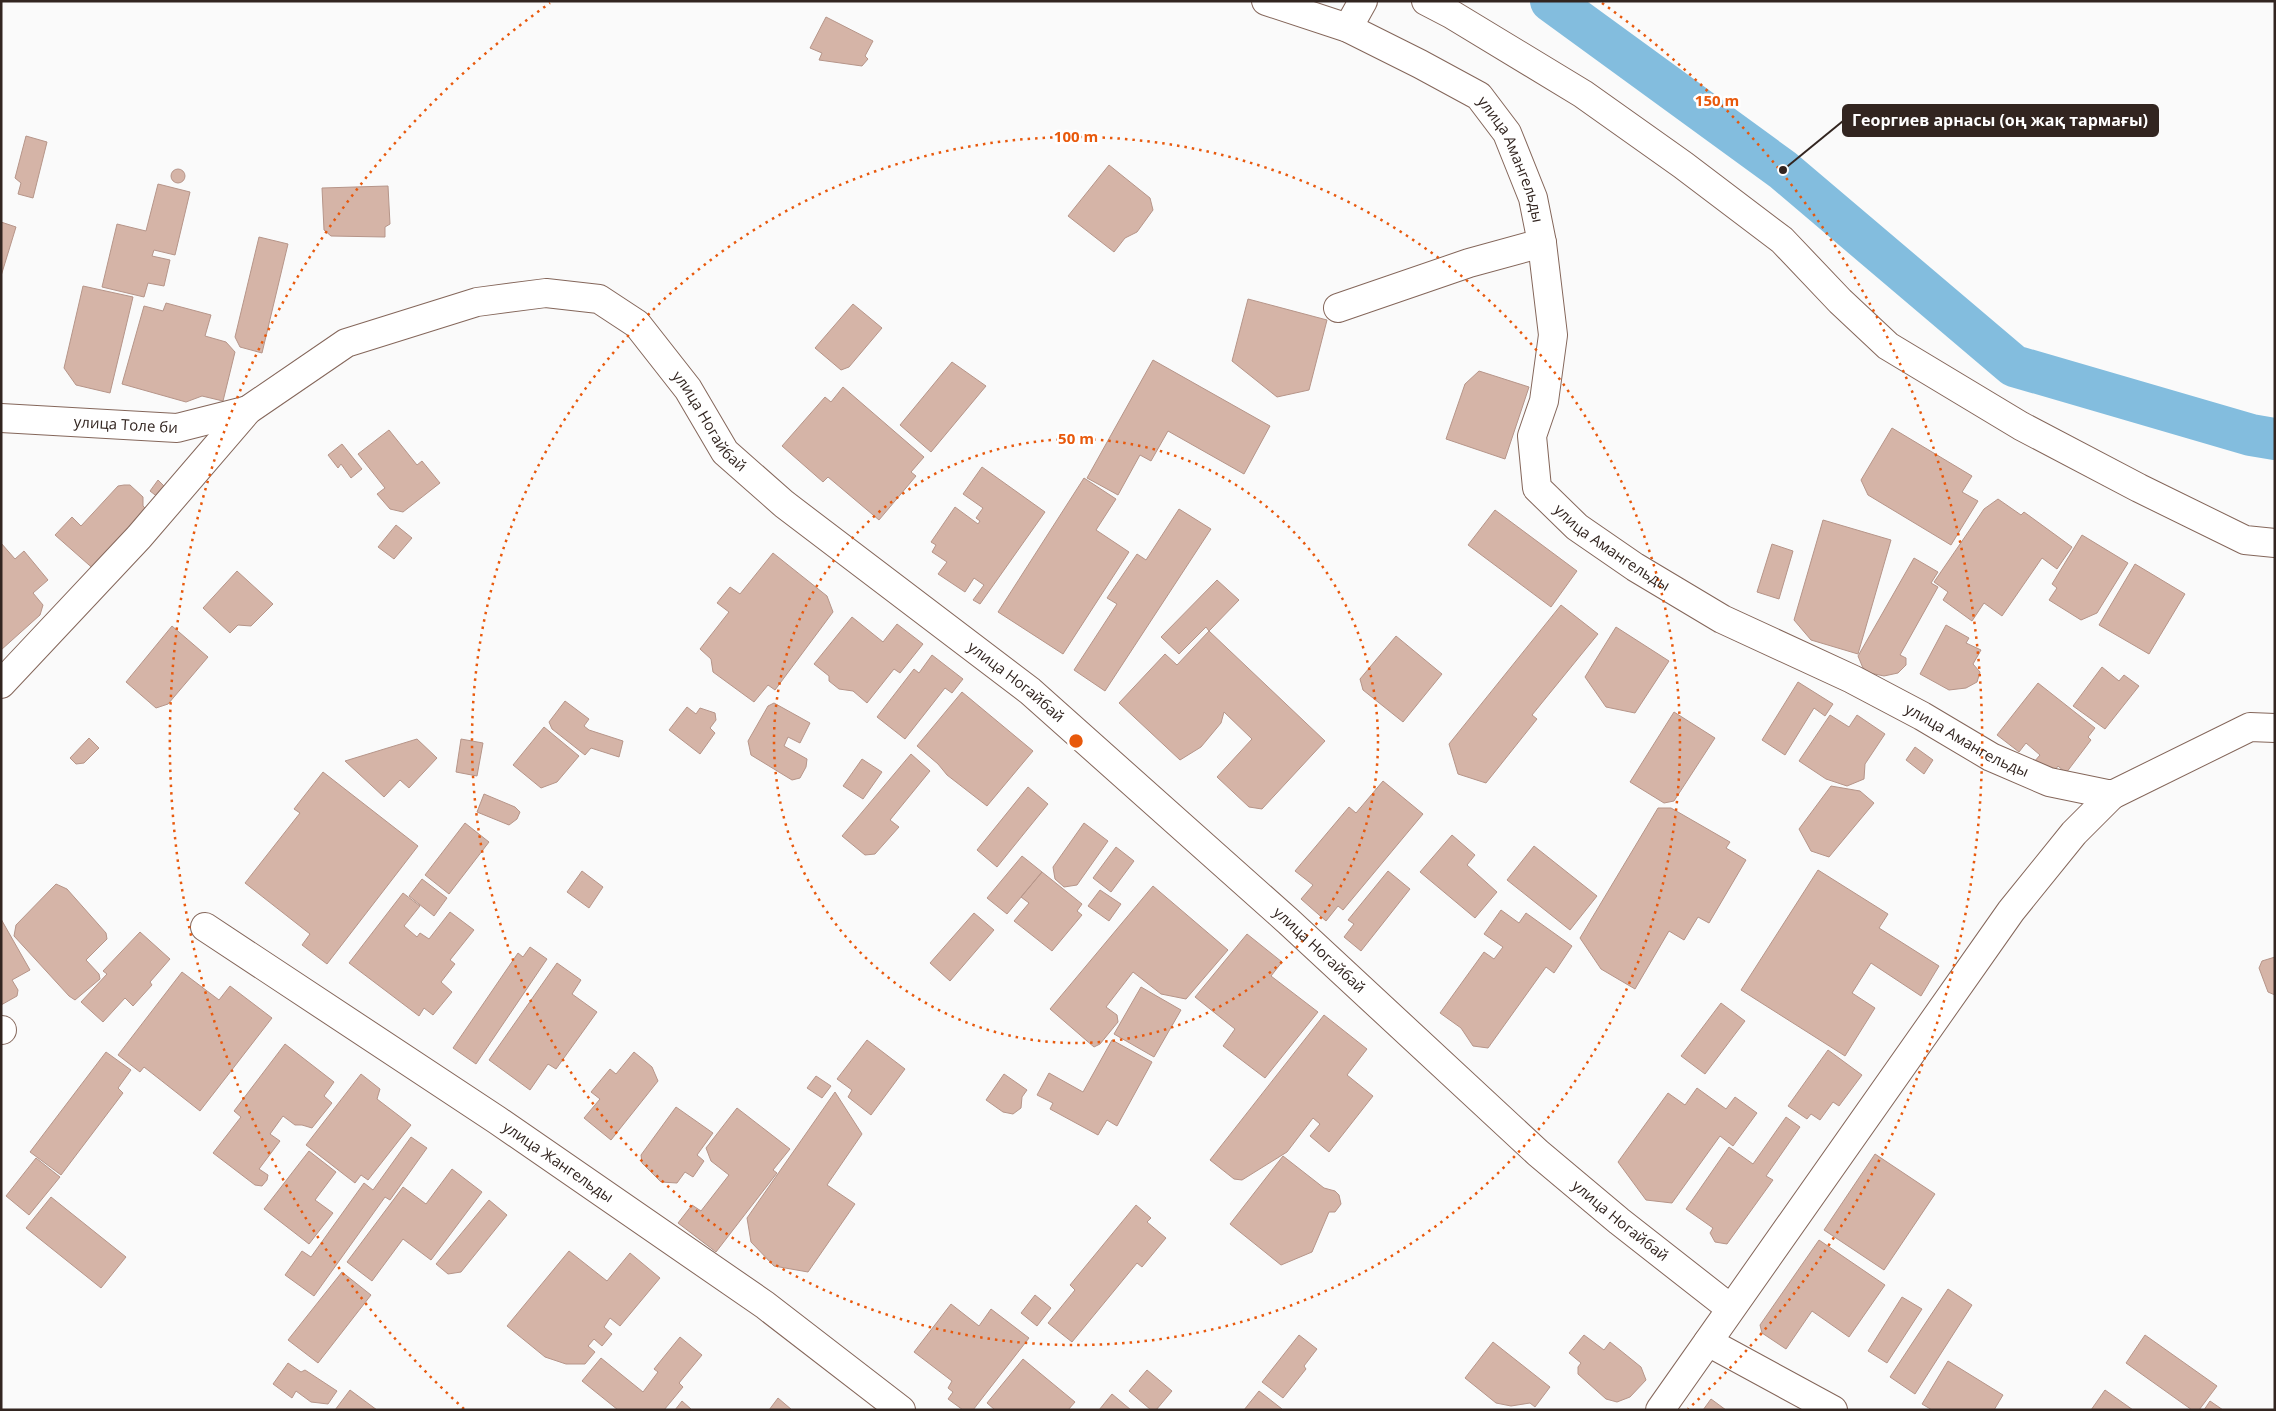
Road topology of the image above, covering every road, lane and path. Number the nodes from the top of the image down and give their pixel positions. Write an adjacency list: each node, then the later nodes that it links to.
1 (1266, 1): 4 (street, улица Амангельды)
2 (1362, 1): 4 (street)
3 (1426, 1): 9 (street)
4 (1348, 28): 5 (street, улица Амангельды)
5 (1542, 243): 6 (street); 12 (street, улица Амангельды)
6 (1338, 308)
7 (248, 410): 8 (street, улица Толе би); 10 (street); 14 (street, улица Ногайбай)
8 (1, 418)
9 (2275, 543)
10 (1, 684)
11 (2275, 728): 12 (street)
12 (2112, 795): 14 (street)
13 (205, 927): 16 (street, улица Жангельды)
14 (1730, 1308): 15 (street)
15 (1708, 1342): 17 (street); 18 (street)
16 (901, 1410)
17 (1660, 1410)
18 (1834, 1410)

